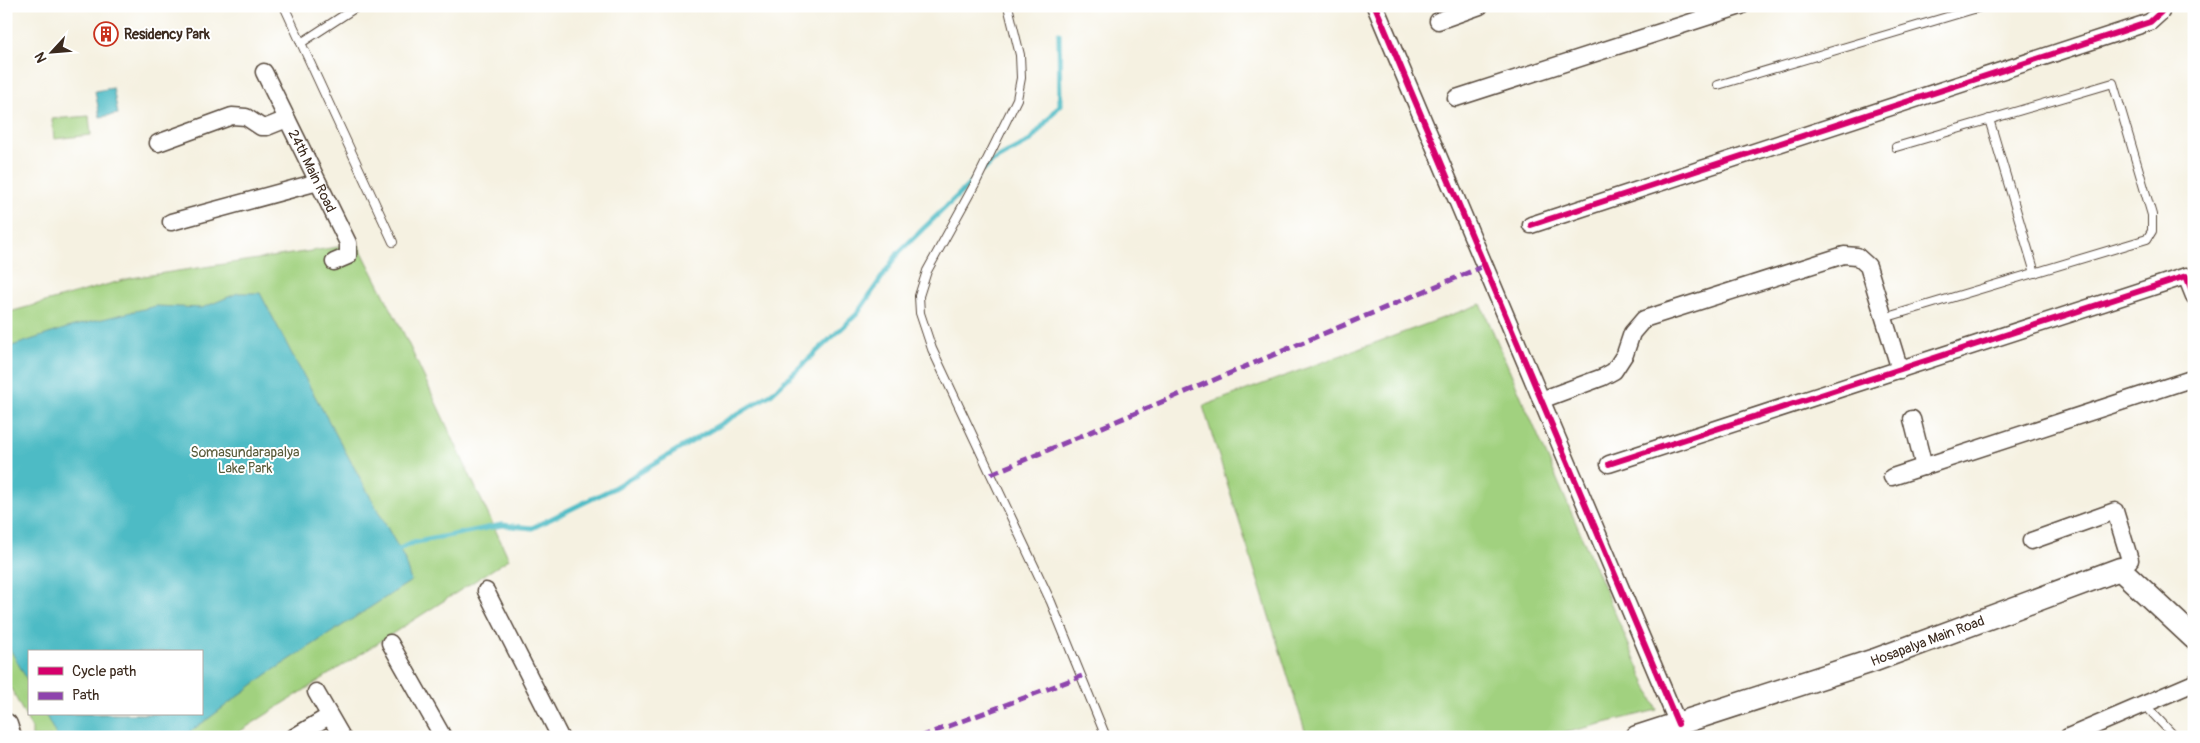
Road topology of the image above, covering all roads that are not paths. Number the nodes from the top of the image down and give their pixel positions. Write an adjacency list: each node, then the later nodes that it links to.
1 (284, 6): 10 (lane)
2 (358, 6): 10 (lane)
3 (1008, 6): 49 (lane)
4 (1374, 6): 28 (street)
5 (1480, 6): 9 (street)
6 (1741, 6): 13 (street)
7 (1984, 6): 12 (lane)
8 (2160, 6): 20 (street)
9 (1442, 15)
10 (301, 43): 21 (lane)
11 (264, 72): 14 (street, 24th Main Road)
12 (1718, 85)
13 (1456, 98)
14 (287, 119): 16 (street); 18 (street, 24th Main Road)
15 (1989, 119): 17 (lane); 23 (lane); 23 (lane)
16 (158, 143)
17 (1896, 146)
18 (318, 182): 19 (street); 22 (street, 24th Main Road)
19 (171, 222)
20 (1531, 226)
21 (393, 242)
22 (334, 262)
23 (2035, 273): 25 (lane)
24 (2194, 296): 26 (street)
25 (1884, 318): 26 (street); 28 (street)
26 (1900, 370): 30 (street)
27 (2194, 378): 31 (street)
28 (1541, 400): 42 (street)
29 (1912, 418): 31 (street)
30 (1609, 464)
31 (1924, 467): 32 (street)
32 (1892, 477)
33 (2031, 541): 34 (street)
34 (2120, 569): 36 (street); 42 (street, Hosapalya Main Road)
35 (486, 590): 48 (street)
36 (2194, 638)
37 (390, 643): 47 (street)
38 (2194, 683): 40 (street)
39 (316, 692): 41 (street)
40 (2144, 704): 51 (street); 52 (lane)
41 (329, 716): 45 (street); 46 (street)
42 (1678, 724): 50 (street, Hosapalya Main Road)
43 (6, 725): 44 (street)
44 (10, 737)
45 (294, 737)
46 (342, 737)
47 (443, 737)
48 (560, 737)
49 (1106, 737)
50 (1637, 737)
51 (2068, 737)
52 (2175, 737)

